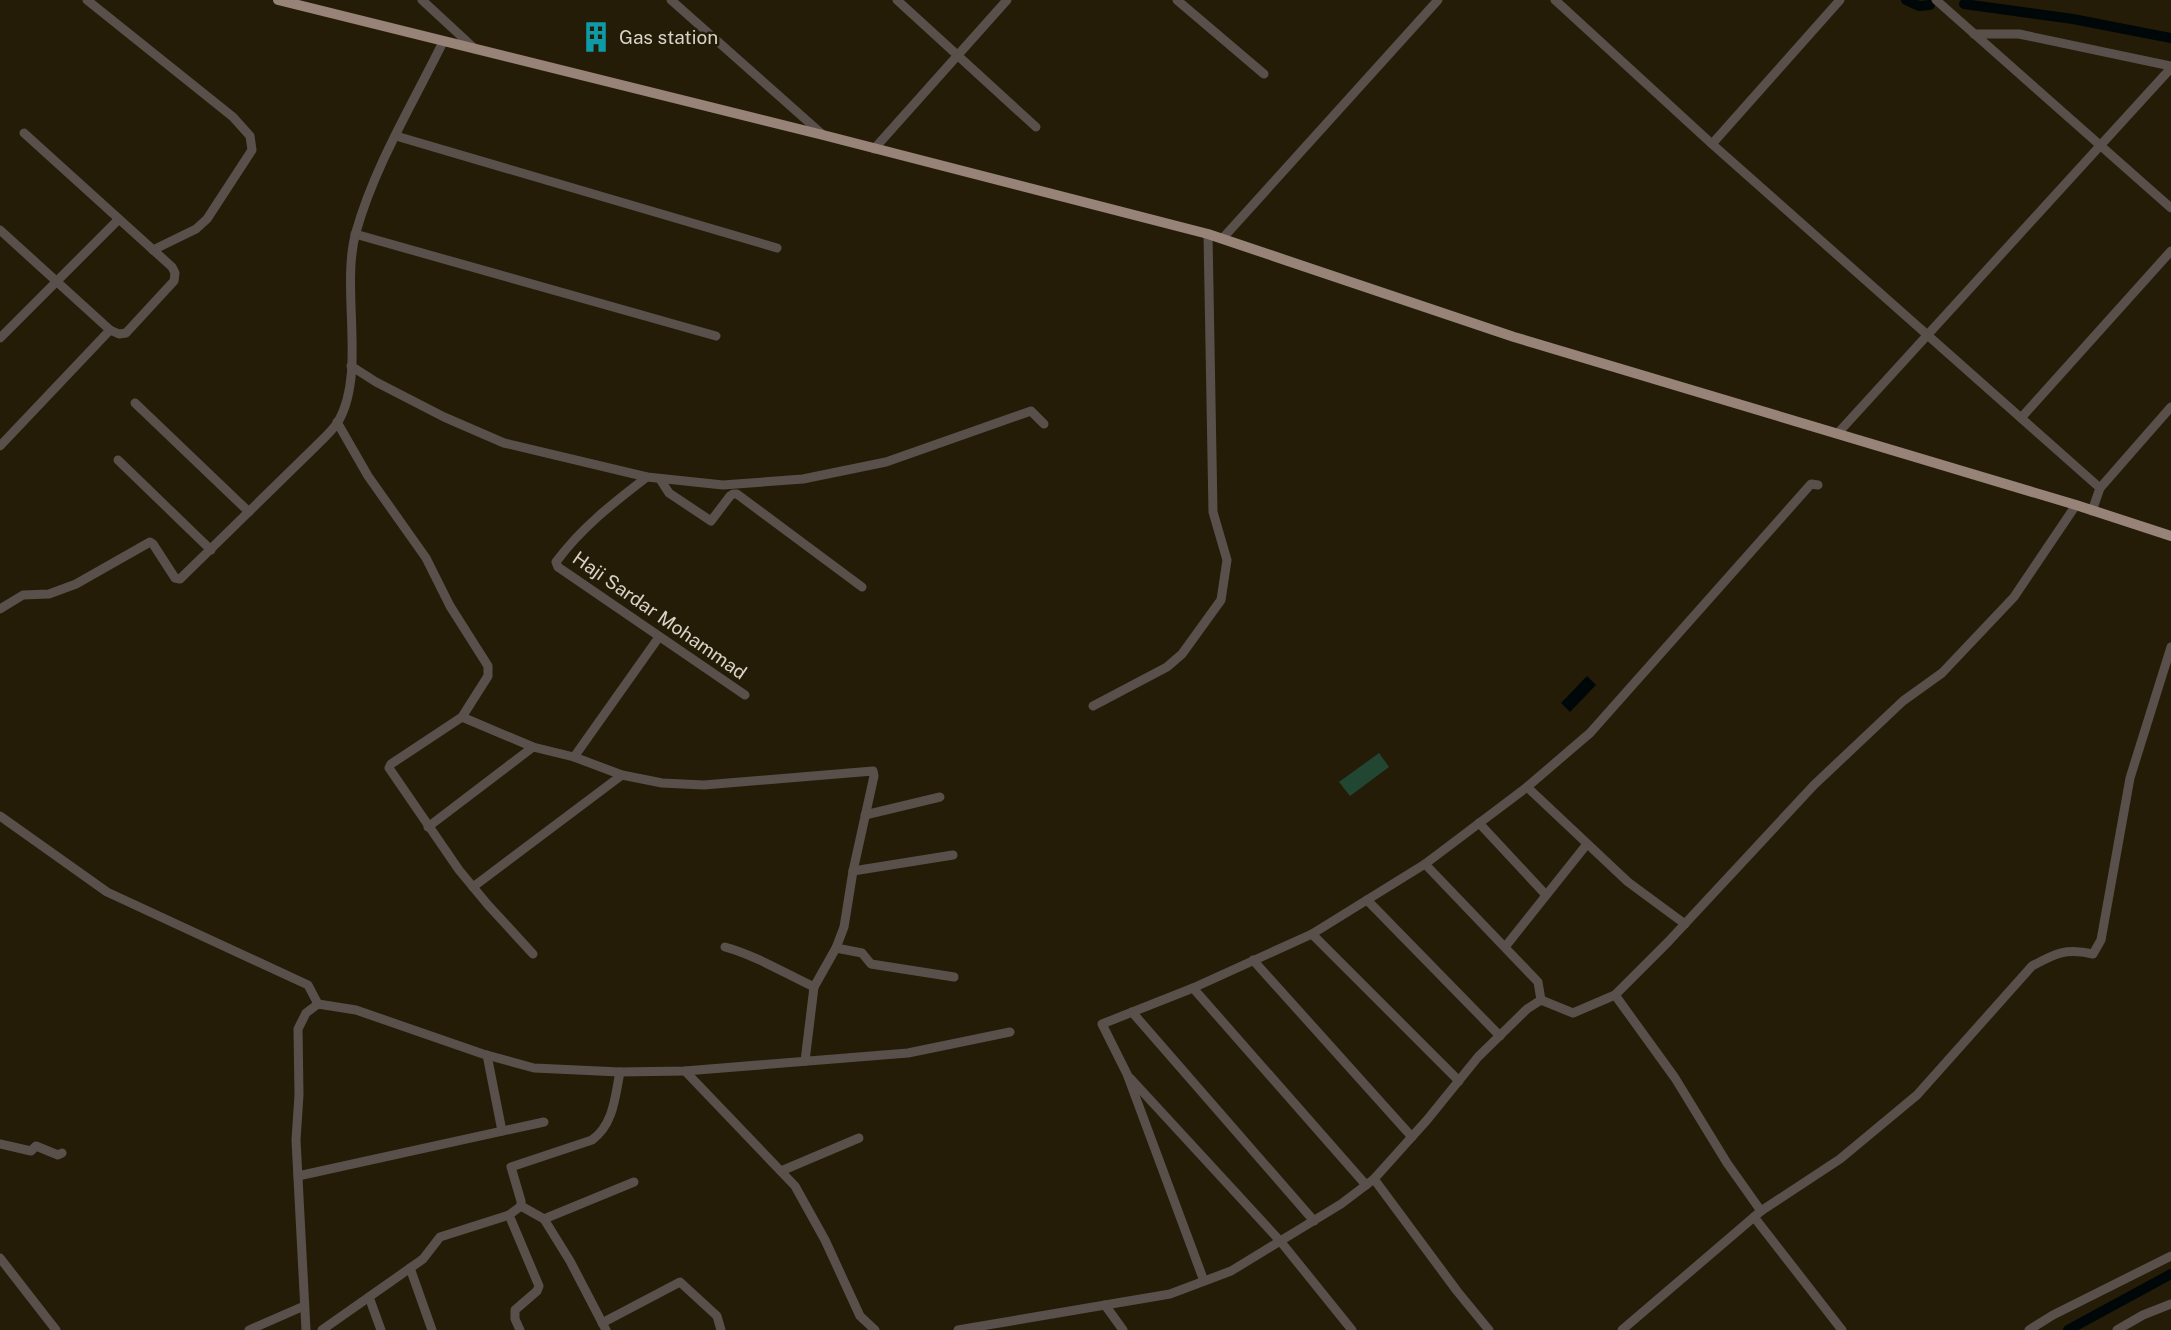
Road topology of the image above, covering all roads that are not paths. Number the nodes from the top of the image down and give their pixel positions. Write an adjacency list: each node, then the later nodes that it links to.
1 (87, 0): 32 (street)
2 (278, 0): 13 (main road)
3 (422, 0): 14 (street)
4 (671, 0): 20 (street)
5 (897, 0): 15 (street)
6 (1007, 0): 15 (street)
7 (1177, 0): 17 (street)
8 (1438, 0): 30 (street)
9 (1555, 0): 22 (street)
10 (1840, 0): 22 (street)
11 (1936, 0): 12 (street)
12 (1974, 34): 16 (street); 23 (street)
13 (443, 42): 14 (main road); 21 (street)
14 (475, 49): 20 (main road)
15 (958, 54): 18 (street); 24 (street)
16 (2171, 67): 23 (street)
17 (1264, 74)
18 (1036, 127)
19 (24, 133): 26 (street)
20 (823, 135): 24 (main road)
21 (396, 136): 28 (street); 31 (street)
22 (1712, 144): 36 (street)
23 (2100, 146): 25 (street); 36 (street)
24 (874, 149): 29 (main road)
25 (2171, 208)
26 (118, 220): 32 (street); 34 (street)
27 (0, 230): 34 (street)
28 (355, 234): 37 (street); 39 (street)
29 (1208, 234): 30 (main road); 62 (street)
30 (1222, 239): 45 (main road)
31 (777, 248)
32 (153, 250): 35 (street)
33 (2171, 251): 42 (street)
34 (56, 282): 35 (street); 38 (street)
35 (110, 330): 46 (street)
36 (1927, 336): 42 (street); 45 (street)
37 (716, 337)
38 (0, 338)
39 (351, 366): 43 (street); 48 (street)
40 (135, 403): 54 (street)
41 (2171, 408): 51 (street)
42 (2021, 418): 51 (street)
43 (337, 422): 54 (street); 63 (street)
44 (1044, 424): 49 (street)
45 (1838, 433): 52 (main road)
46 (0, 446)
47 (118, 460): 56 (street)
48 (647, 477): 49 (street); 59 (street, Haji Sardar Mohammad)
49 (660, 479): 57 (street)
50 (1818, 485): 67 (street)
51 (2100, 488): 53 (street)
52 (2076, 505): 53 (main road); 80 (street)
53 (2092, 511): 55 (main road)
54 (249, 512): 56 (street)
55 (2171, 536)
56 (211, 550): 58 (street)
57 (862, 587)
58 (0, 610)
59 (659, 637): 61 (street, Haji Sardar Mohammad); 65 (street)
60 (2171, 647): 113 (street)
61 (745, 695)
62 (1093, 706)
63 (462, 717): 64 (street); 72 (street)
64 (533, 747): 65 (street); 72 (street)
65 (574, 757): 66 (street)
66 (622, 775): 70 (street); 77 (street)
67 (1527, 787): 71 (street); 73 (street)
68 (940, 797): 70 (street)
69 (0, 816): 92 (street)
70 (865, 816): 76 (street)
71 (1479, 823): 75 (street); 78 (street)
72 (428, 827): 77 (street)
73 (1587, 844): 78 (street); 80 (street)
74 (953, 855): 76 (street)
75 (1425, 864): 79 (street); 83 (street)
76 (853, 871): 84 (street)
77 (473, 887): 85 (street)
78 (1546, 895): 83 (street)
79 (1367, 900): 81 (street); 95 (street)
80 (1685, 924): 90 (street)
81 (1312, 934): 86 (street); 101 (street)
82 (726, 947): 88 (street)
83 (1505, 947): 91 (street)
84 (836, 948): 87 (street); 88 (street)
85 (533, 954)
86 (1253, 960): 89 (street); 104 (street)
87 (954, 977)
88 (814, 987): 97 (street)
89 (1193, 988): 93 (street); 111 (street)
90 (1615, 995): 91 (street); 113 (street)
91 (1541, 1000): 95 (street)
92 (318, 1004): 96 (street); 109 (street)
93 (1132, 1012): 100 (street); 116 (street)
94 (1010, 1032): 97 (street)
95 (1500, 1036): 101 (street)
96 (487, 1055): 99 (street); 103 (street)
97 (805, 1061): 98 (street)
98 (685, 1071): 99 (street); 108 (street)
99 (620, 1072): 112 (street)
100 (1127, 1074): 117 (street); 121 (street)
101 (1458, 1081): 104 (street)
102 (544, 1122): 103 (street)
103 (502, 1131): 109 (street)
104 (1412, 1137): 111 (street)
105 (859, 1138): 108 (street)
106 (0, 1144): 107 (street)
107 (62, 1153)
108 (780, 1171): 135 (street)
109 (298, 1176): 125 (street)
110 (634, 1182): 115 (street)
111 (1370, 1182): 116 (street); 139 (street)
112 (521, 1206): 114 (street); 115 (street)
113 (1757, 1214): 140 (street); 141 (street)
114 (509, 1215): 120 (street); 133 (street)
115 (544, 1219): 126 (street)
116 (1314, 1221): 117 (street)
117 (1282, 1242): 121 (street); 138 (street)
118 (2171, 1256): 142 (street)
119 (0, 1258): 127 (street)
120 (410, 1268): 122 (street); 132 (street)
121 (1204, 1281): 124 (street)
122 (369, 1297): 130 (street); 131 (street)
123 (2171, 1304): 143 (street)
124 (1105, 1305): 136 (street); 137 (street)
125 (304, 1306): 128 (street); 129 (street)
126 (604, 1326): 134 (street)
127 (56, 1330)
128 (249, 1330)
129 (306, 1330)
130 (322, 1330)
131 (381, 1330)
132 (432, 1330)
133 (520, 1330)
134 (721, 1330)
135 (875, 1330)
136 (958, 1330)
137 (1123, 1330)
138 (1352, 1330)
139 (1489, 1330)
140 (1622, 1330)
141 (1842, 1330)
142 (2029, 1330)
143 (2116, 1330)

